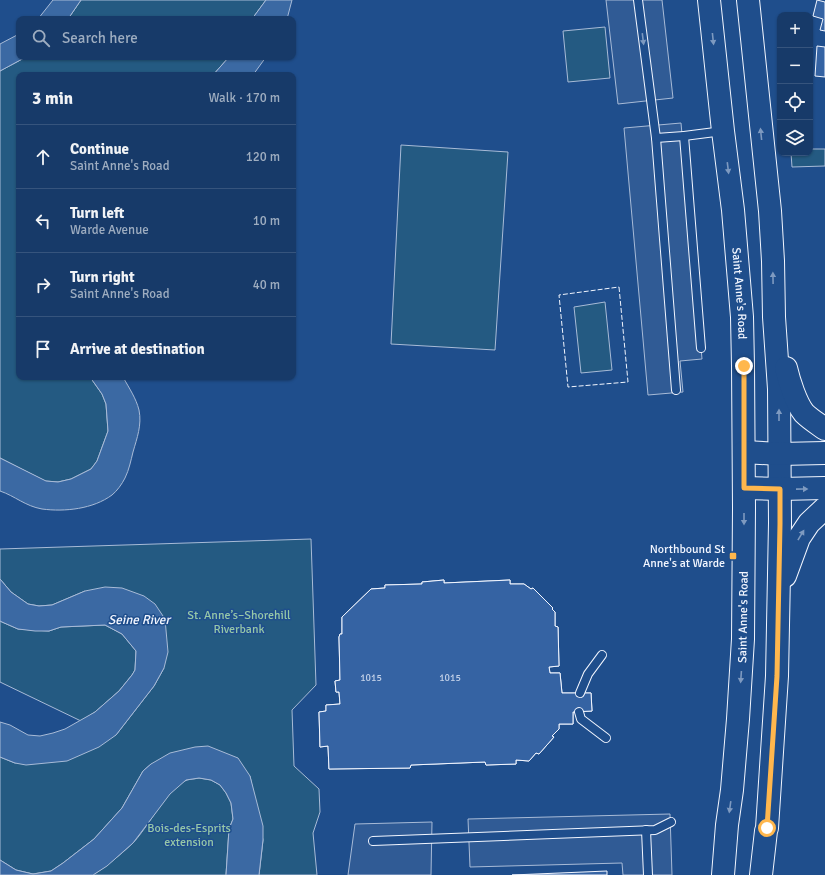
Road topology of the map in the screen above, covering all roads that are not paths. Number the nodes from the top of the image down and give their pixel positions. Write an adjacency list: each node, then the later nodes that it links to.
1 (638, 0): 6 (lane, one-way to 6)
2 (709, 0): 4 (main road, Saint Anne's Road, one-way to 4)
3 (748, 0): 7 (main road, one-way to 3)
4 (723, 131): 5 (lane); 11 (main road, Saint Anne's Road, one-way to 11)
5 (684, 136): 6 (lane); 8 (lane)
6 (656, 138): 9 (lane)
7 (774, 317): 10 (main road); 12 (main road, one-way to 7)
8 (701, 348)
9 (676, 390)
10 (825, 429)
11 (744, 452): 12 (main road); 14 (main road, Saint Anne's Road)
12 (780, 454): 13 (main road); 16 (main road)
13 (825, 454)
14 (744, 488): 16 (main road); 27 (main road, Saint Anne's Road, one-way to 27)
15 (825, 488): 16 (main road, one-way to 15)
16 (780, 489): 18 (main road)
17 (825, 508): 18 (main road, one-way to 17)
18 (779, 598): 28 (main road)
19 (602, 655): 20 (lane)
20 (580, 693)
21 (579, 712): 22 (lane)
22 (606, 738)
23 (670, 822): 24 (lane)
24 (646, 830): 25 (lane); 26 (lane)
25 (373, 841)
26 (648, 875)
27 (723, 875)
28 (761, 875)

